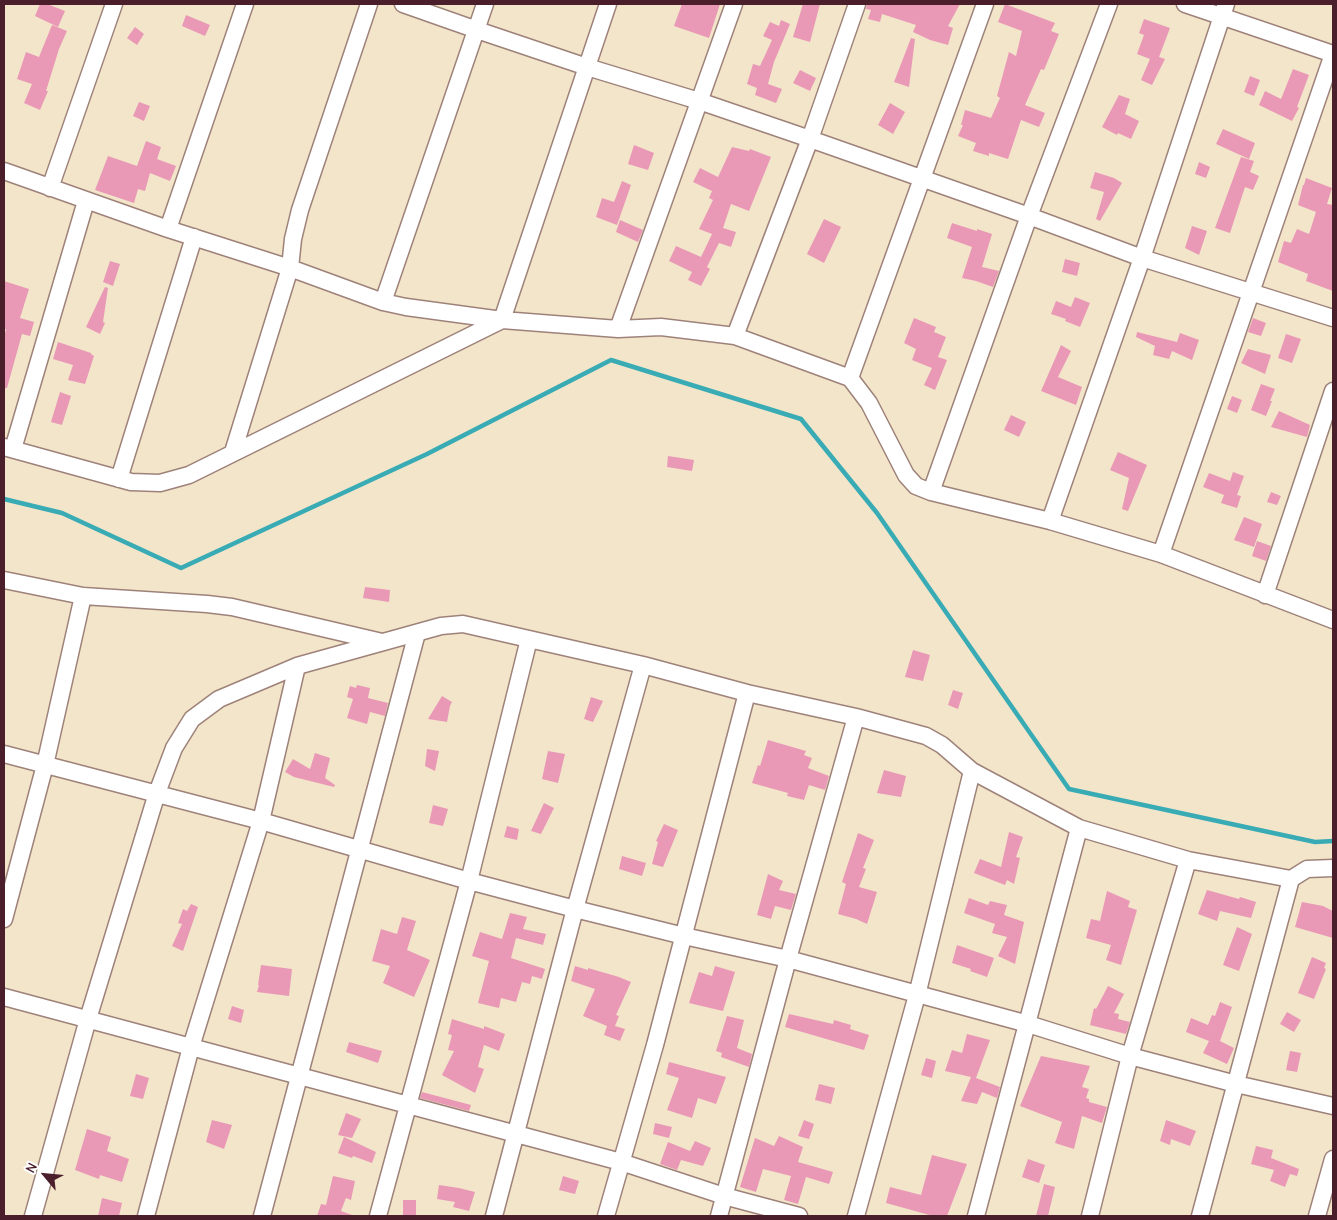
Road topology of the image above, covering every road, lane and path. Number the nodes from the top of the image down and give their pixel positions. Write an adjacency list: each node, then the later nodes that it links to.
1 (114, 4): 20 (street)
2 (246, 4): 23 (street)
3 (369, 4): 26 (street)
4 (402, 4): 13 (street)
5 (485, 4): 13 (street)
6 (608, 4): 15 (street)
7 (734, 4): 16 (street)
8 (857, 4): 17 (street)
9 (985, 4): 19 (street)
10 (1109, 4): 22 (street)
11 (1185, 4): 12 (street)
12 (1224, 10): 14 (street); 25 (street)
13 (477, 30): 15 (street); 28 (street)
14 (1333, 54): 27 (street)
15 (587, 67): 16 (street); 30 (street)
16 (699, 101): 17 (street); 31 (street)
17 (810, 139): 19 (street); 32 (street)
18 (4, 171): 20 (street)
19 (921, 180): 22 (street); 33 (street)
20 (50, 188): 21 (street)
21 (86, 201): 23 (street); 35 (street)
22 (1029, 216): 25 (street); 38 (street)
23 (168, 229): 24 (street)
24 (194, 238): 26 (street); 37 (street)
25 (1142, 258): 27 (street); 39 (street)
26 (290, 268): 28 (street); 36 (street)
27 (1251, 292): 29 (street); 40 (street)
28 (383, 302): 30 (street)
29 (1333, 318)
30 (502, 320): 31 (street); 36 (street)
31 (618, 329): 32 (street)
32 (734, 336): 33 (street)
33 (850, 378): 38 (street)
34 (1333, 392): 42 (street)
35 (8, 448): 37 (street)
36 (233, 452): 37 (street)
37 (119, 479)
38 (931, 492): 39 (street)
39 (1050, 521): 40 (street)
40 (1161, 554): 42 (street)
41 (4, 580): 43 (street)
42 (1265, 595): 44 (street)
43 (83, 596): 47 (street); 53 (street)
44 (1333, 620)
45 (417, 633): 46 (street); 47 (street); 58 (street)
46 (529, 639): 48 (street); 62 (street)
47 (384, 642): 49 (street)
48 (643, 665): 50 (street); 63 (street)
49 (297, 666): 55 (street); 56 (street)
50 (747, 693): 51 (street); 65 (street)
51 (856, 717): 54 (street); 66 (street)
52 (4, 754): 53 (street)
53 (45, 765): 55 (street); 64 (street)
54 (972, 771): 57 (street); 67 (street)
55 (157, 793): 56 (street); 69 (street)
56 (262, 821): 58 (street); 71 (street)
57 (1079, 828): 59 (street); 70 (street)
58 (359, 850): 62 (street); 73 (street)
59 (1188, 860): 61 (street); 72 (street)
60 (1333, 868): 61 (street)
61 (1291, 879): 74 (street)
62 (469, 881): 63 (street); 75 (street)
63 (575, 909): 65 (street); 77 (street)
64 (4, 919)
65 (684, 936): 66 (street); 79 (street)
66 (788, 959): 67 (street); 80 (street)
67 (917, 995): 70 (street); 89 (street)
68 (4, 997): 69 (street)
69 (88, 1019): 71 (street); 81 (street)
70 (1028, 1024): 72 (street); 90 (street)
71 (191, 1047): 73 (street); 82 (street)
72 (1130, 1056): 74 (street); 91 (street)
73 (298, 1076): 75 (street); 83 (street)
74 (1236, 1084): 76 (street); 92 (street)
75 (408, 1105): 77 (street); 84 (street)
76 (1333, 1106)
77 (516, 1134): 79 (street); 85 (street)
78 (1333, 1159): 93 (street)
79 (621, 1162): 80 (street); 86 (street)
80 (724, 1196): 87 (street); 88 (street)
81 (33, 1216)
82 (146, 1216)
83 (262, 1216)
84 (378, 1216)
85 (494, 1216)
86 (606, 1216)
87 (719, 1216)
88 (799, 1216)
89 (856, 1216)
90 (976, 1216)
91 (1090, 1216)
92 (1200, 1216)
93 (1317, 1216)

